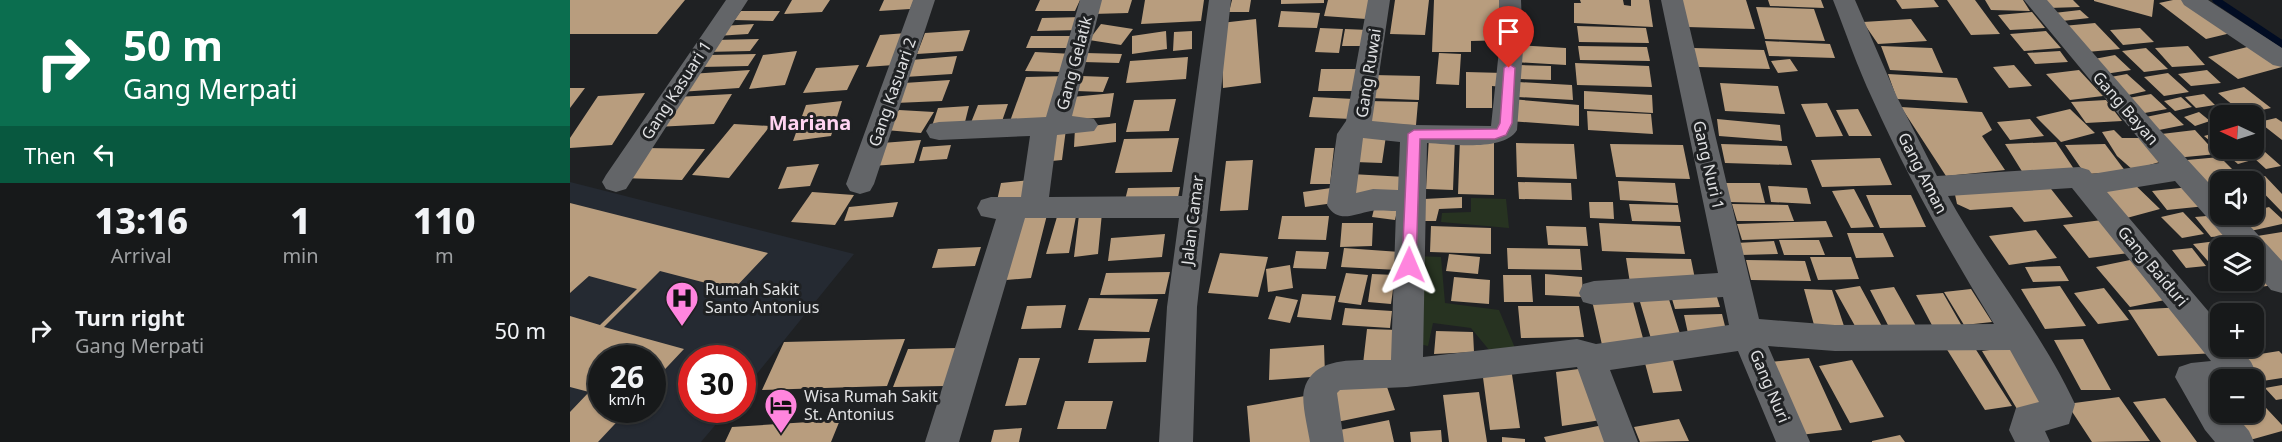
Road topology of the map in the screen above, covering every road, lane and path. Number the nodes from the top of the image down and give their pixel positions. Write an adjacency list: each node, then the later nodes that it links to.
1 (737, 0): 18 (street, Gang Kasuari 1)
2 (924, 0): 19 (street, Gang Kasuari 2)
3 (1091, 0): 14 (street, Gang Gelatik)
4 (1221, 0): 25 (street, Jalan Camar)
5 (1379, 0): 12 (street, Gang Ruwai)
6 (1510, 0): 16 (street, Gang Ruwai)
7 (1672, 0): 28 (street, Gang Nuri 1)
8 (1844, 0): 21 (street, Gang Aman)
9 (2035, 0): 17 (street, Gang Bayan)
10 (2192, 0): 11 (street)
11 (2282, 59)
12 (1359, 123): 16 (street, Gang Ruwai); 22 (street)
13 (1085, 125): 14 (street)
14 (1051, 126): 15 (street); 24 (street, Gang Gelatik)
15 (939, 131)
16 (1414, 134): 22 (street)
17 (2181, 170): 20 (street); 23 (street, Gang Bayan)
18 (616, 182)
19 (860, 183)
20 (2085, 185): 21 (street); 40 (street, Gang Baiduri)
21 (1929, 187): 31 (street, Gang Aman)
22 (1411, 201): 33 (street)
23 (2210, 202)
24 (1013, 207): 25 (street); 34 (street, Gang Gelatik)
25 (1194, 207): 35 (street, Jalan Camar)
26 (2231, 225): 27 (street, Gang Bayan)
27 (2242, 237)
28 (1736, 284): 29 (street); 30 (street, Gang Nuri 1)
29 (1594, 293)
30 (1748, 334): 31 (street); 32 (street); 38 (street, Gang Nuri)
31 (2019, 337): 39 (street, Gang Aman)
32 (1590, 359): 33 (street); 37 (street)
33 (1407, 373): 36 (street)
34 (942, 442)
35 (1176, 442)
36 (1327, 442)
37 (1621, 442)
38 (1793, 442)
39 (2033, 442)
40 (2237, 442)

